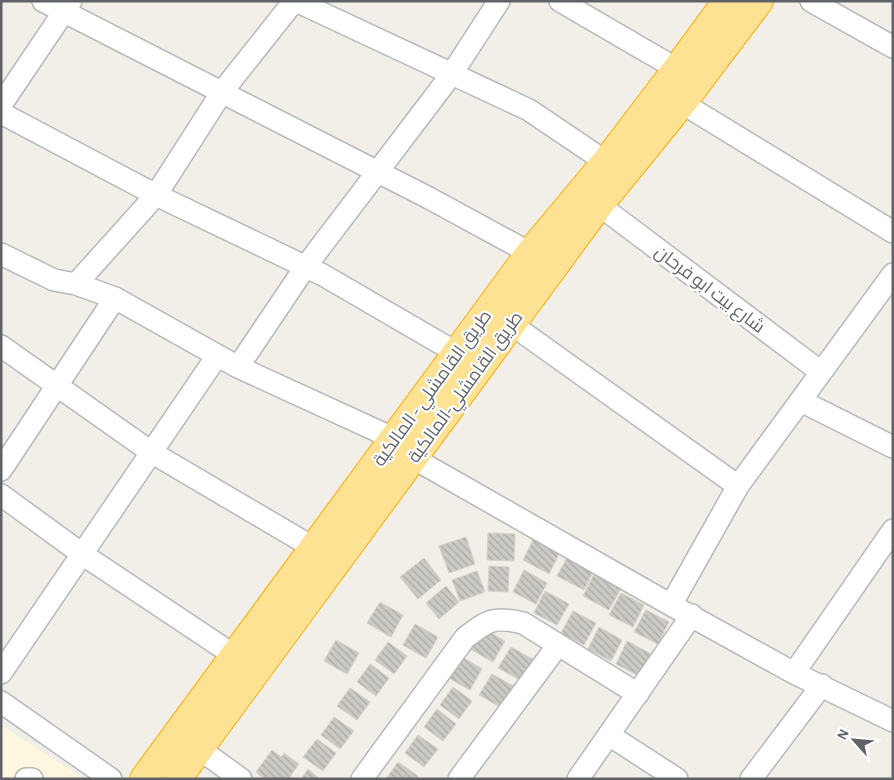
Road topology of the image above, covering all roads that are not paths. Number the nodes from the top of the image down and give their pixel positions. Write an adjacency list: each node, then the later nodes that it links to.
1 (43, 1): 8 (street)
2 (295, 1): 11 (street); 12 (street)
3 (498, 1): 11 (street)
4 (560, 1): 10 (street)
5 (727, 1): 10 (highway, طريق القامشلي - المالكية)
6 (759, 1): 13 (highway, طريق القامشلي-المالكية)
7 (811, 1): 9 (street)
8 (67, 7): 12 (street); 14 (street)
9 (893, 47)
10 (678, 69): 16 (highway, طريق القامشلي - المالكية)
11 (451, 74): 16 (street); 17 (street)
12 (222, 92): 17 (street); 18 (street)
13 (682, 103): 19 (highway, طريق القامشلي-المالكية); 20 (street)
14 (1, 104)
15 (1, 113): 18 (street)
16 (606, 162): 21 (highway, طريق القامشلي - المالكية)
17 (376, 171): 21 (street); 23 (street)
18 (156, 195): 23 (street); 25 (street)
19 (599, 205): 27 (highway, طريق القامشلي-المالكية); 32 (street, شارع بيت ابو فرحان)
20 (893, 232)
21 (530, 253): 29 (highway, طريق القامشلي - المالكية)
22 (2, 254): 25 (street)
23 (306, 266): 29 (street); 31 (street)
24 (893, 274): 32 (street)
25 (76, 284): 26 (street)
26 (115, 298): 30 (street); 33 (street)
27 (511, 324): 36 (highway, طريق القامشلي-المالكية); 39 (street)
28 (1, 346): 33 (street)
29 (457, 353): 36 (highway, طريق القامشلي - المالكية)
30 (217, 356): 31 (street); 37 (street)
31 (238, 367): 36 (street)
32 (821, 372): 34 (street)
33 (58, 385): 37 (street); 38 (street)
34 (801, 401): 35 (street); 39 (street)
35 (893, 447)
36 (404, 449): 42 (highway, طريق القامشلي - المالكية); 44 (street); 55 (highway, طريق القامشلي-المالكية)
37 (151, 452): 42 (street); 43 (street)
38 (1, 470)
39 (738, 486): 44 (street)
40 (1, 495): 43 (street)
41 (893, 530): 49 (street)
42 (314, 548): 47 (highway, طريق القامشلي - المالكية)
43 (82, 554): 47 (street); 48 (street)
44 (671, 605): 45 (street)
45 (692, 615): 49 (street); 51 (street)
46 (558, 645): 51 (street); 62 (street); 63 (street)
47 (235, 656): 59 (highway, طريق القامشلي - المالكية)
48 (1, 673)
49 (794, 673): 50 (street)
50 (822, 685): 53 (street); 66 (street)
51 (638, 694): 54 (street)
52 (1, 702): 58 (street)
53 (893, 721)
54 (609, 735): 64 (street); 65 (street)
55 (198, 748): 60 (highway, طريق القامشلي-المالكية); 61 (street)
56 (26, 779): 57 (street)
57 (32, 779)
58 (111, 779)
59 (144, 779)
60 (177, 779)
61 (240, 779)
62 (362, 779)
63 (459, 779)
64 (578, 779)
65 (677, 779)
66 (751, 779)

